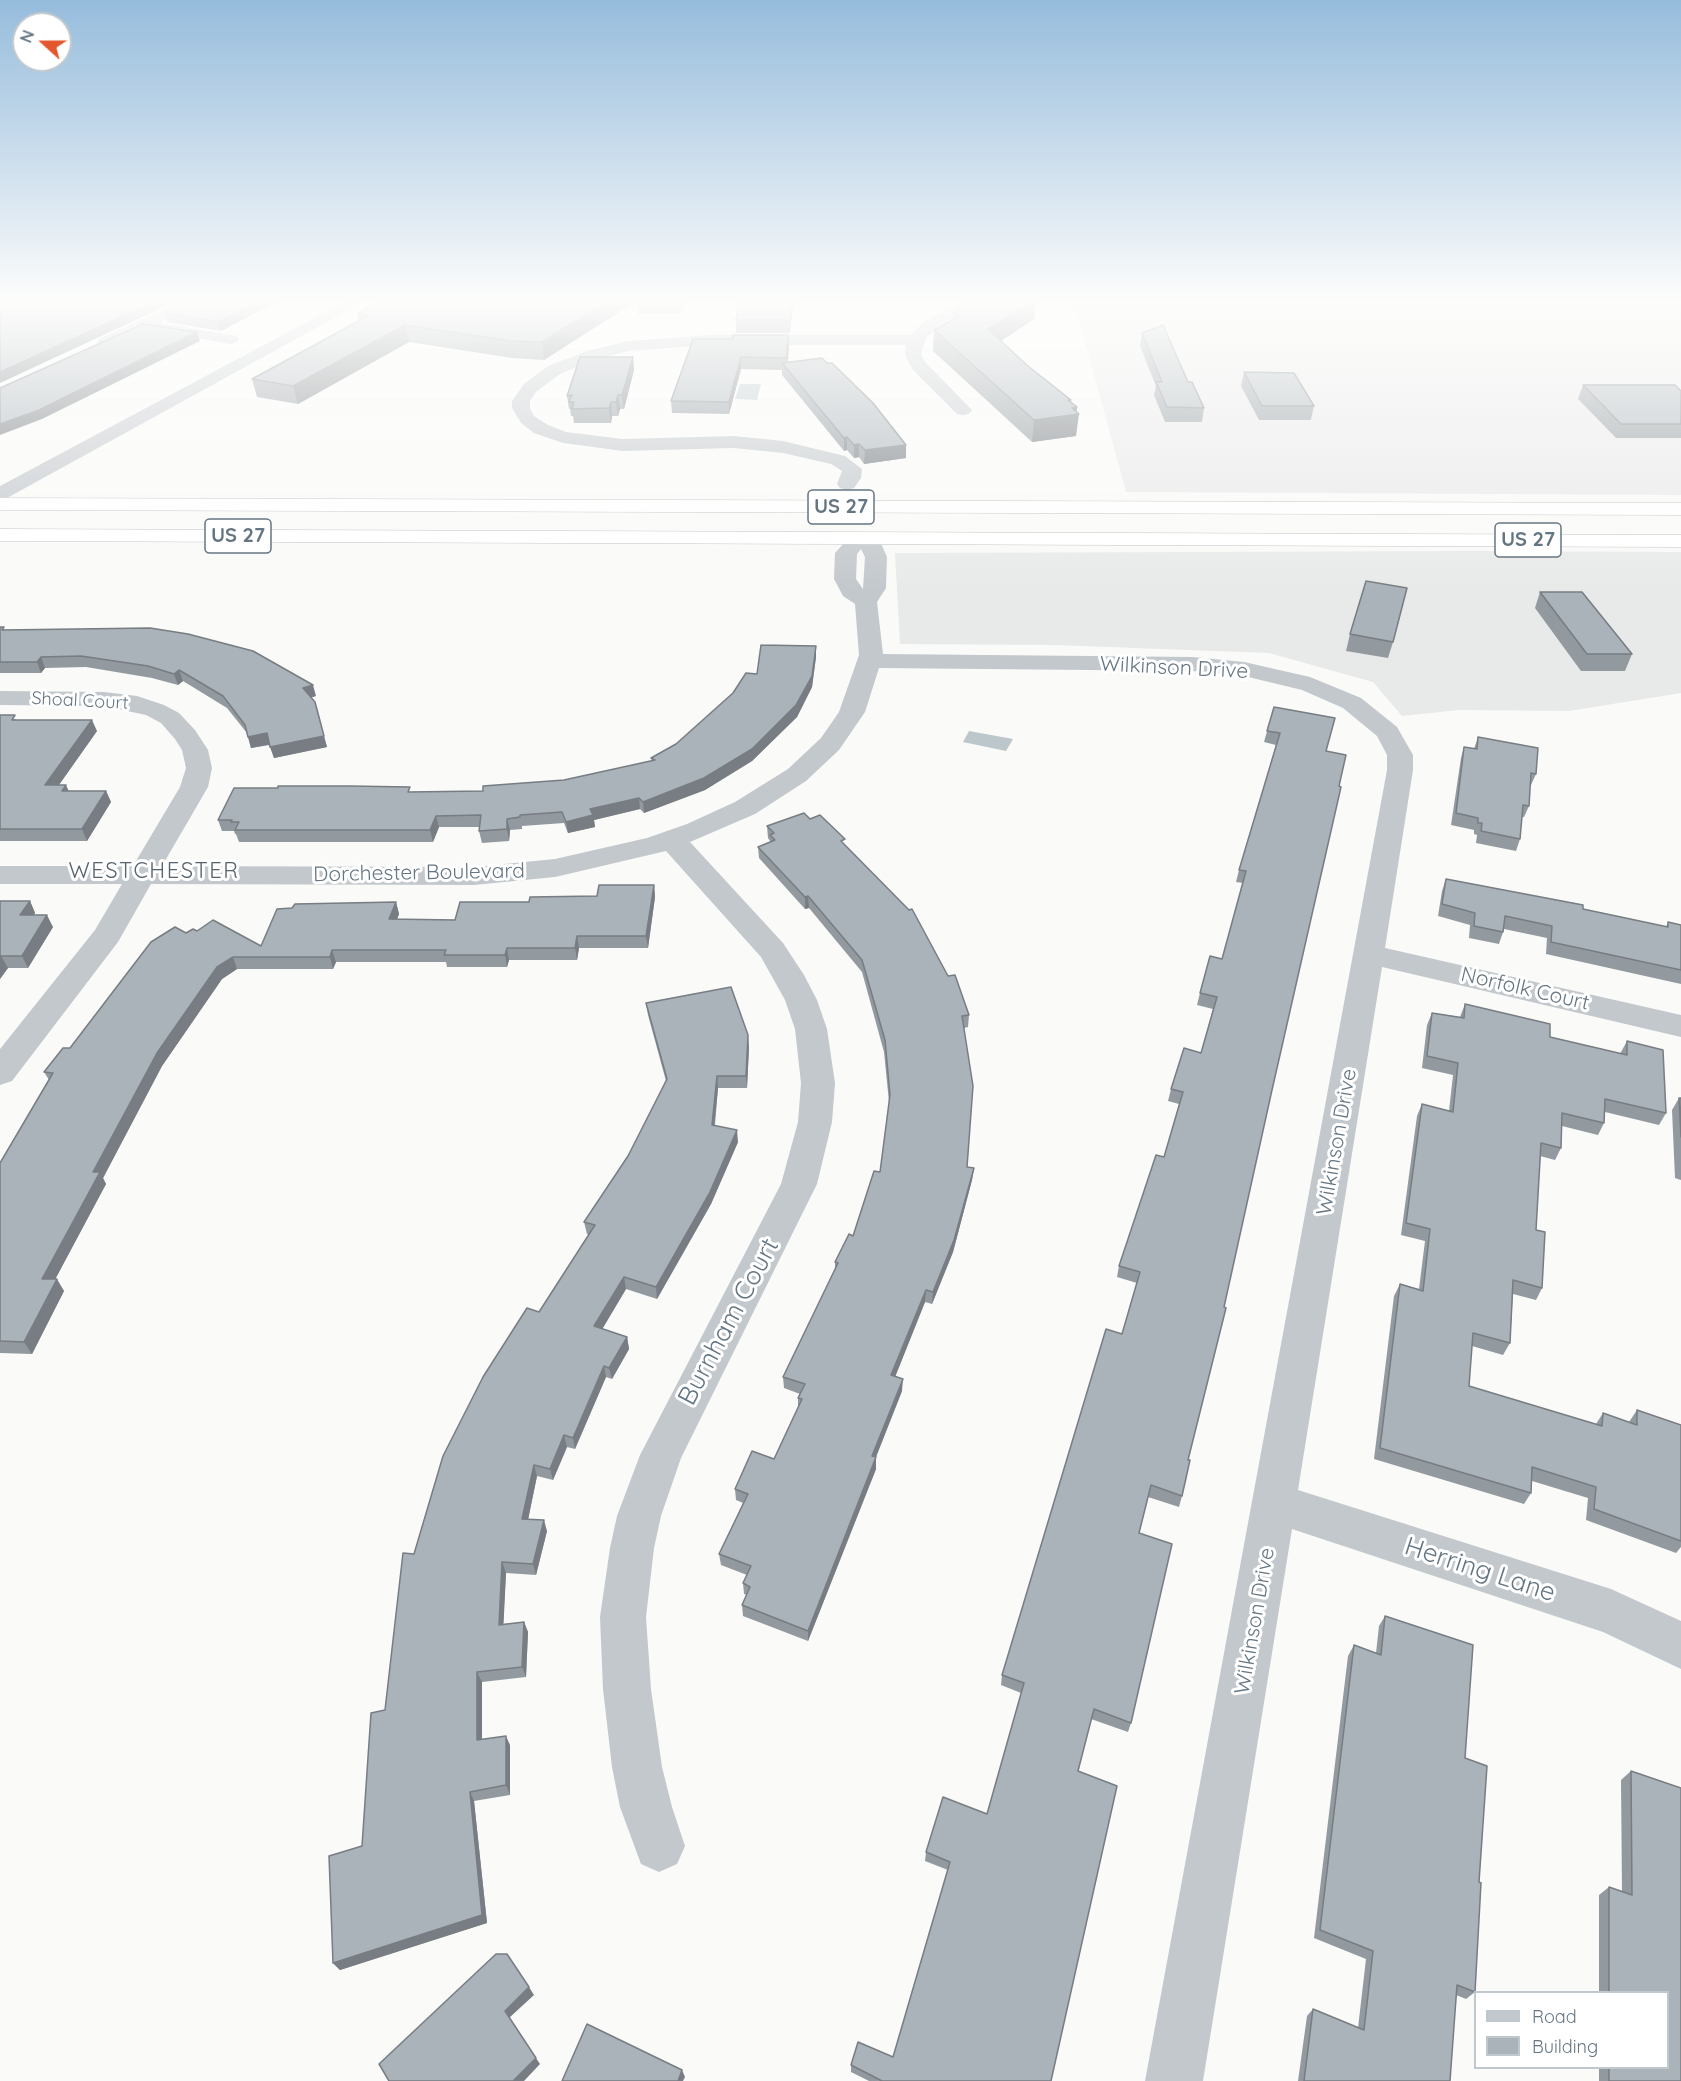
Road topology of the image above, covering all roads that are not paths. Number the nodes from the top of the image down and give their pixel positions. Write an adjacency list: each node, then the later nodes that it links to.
1 (150, 397): 6 (street)
2 (180, 397): 7 (street)
3 (524, 397): 11 (street)
4 (950, 397): 5 (street)
5 (963, 410)
6 (73, 436): 7 (street); 8 (street)
7 (101, 441): 9 (street)
8 (0, 474)
9 (0, 494)
10 (0, 504): 11 (highway, US 27)
11 (848, 507): 12 (highway, US 27); 15 (highway)
12 (1071, 508): 13 (highway, US 27); 16 (highway)
13 (1681, 509)
14 (0, 535): 15 (highway, US 27)
15 (290, 536): 16 (highway, US 27)
16 (859, 538): 17 (highway, US 27); 18 (street, Dorchester Boulevard); 18 (street)
17 (1681, 541)
18 (866, 602): 19 (street, Dorchester Boulevard)
19 (869, 661): 21 (street, Dorchester Boulevard); 24 (street, Wilkinson Drive)
20 (0, 698): 23 (street, Shoal Court)
21 (671, 839): 23 (street, Dorchester Boulevard); 29 (street, Burnham Court)
22 (0, 875): 23 (street, Dorchester Boulevard)
23 (142, 875): 26 (street)
24 (1369, 954): 25 (street, Norfolk Court); 27 (street, Wilkinson Drive)
25 (1681, 1026)
26 (0, 1073)
27 (1275, 1503): 28 (street, Herring Lane); 30 (street, Wilkinson Drive)
28 (1681, 1644)
29 (659, 1846)
30 (1174, 2081)

